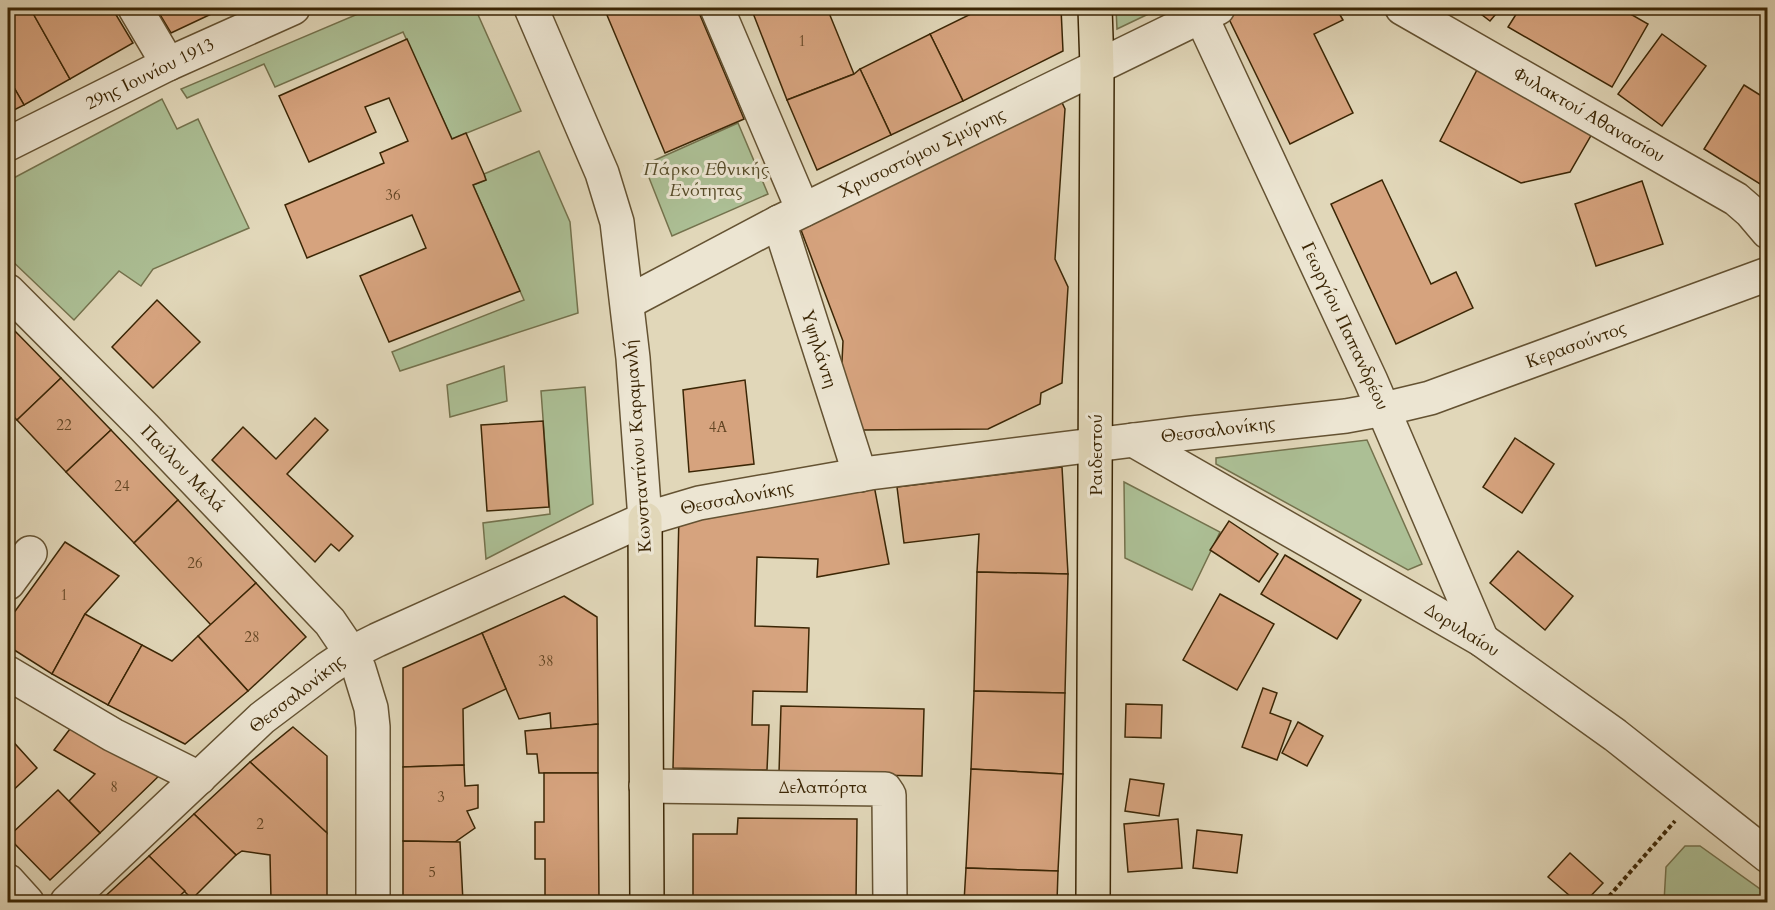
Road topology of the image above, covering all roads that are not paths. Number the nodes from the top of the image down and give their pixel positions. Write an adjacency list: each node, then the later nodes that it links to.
1 (135, 8): 8 (street)
2 (293, 8): 8 (street, 29ης Ιουνίου 1913)
3 (531, 8): 15 (street, Κωνσταντίνου Καραμανλή)
4 (717, 8): 11 (street, Υψηλάντη)
5 (1095, 8): 9 (main road, Ραιδεστού)
6 (1402, 8): 12 (street, Φυλακτού Αθανασίου)
7 (1209, 12): 9 (street, Χρυσοστόμου Σμύρνης); 16 (street, Γεωργίου Παπανδρέου)
8 (168, 64): 10 (street, 29ης Ιουνίου 1913)
9 (1097, 67): 11 (street, Χρυσοστόμου Σμύρνης); 18 (main road, Ραιδεστού)
10 (8, 144)
11 (791, 216): 15 (street, Χρυσοστόμου Σμύρνης); 19 (street, Υψηλάντη)
12 (1767, 232)
13 (1767, 274): 16 (street, Κερασούντος)
14 (8, 291): 24 (street, Παύλου Μελά)
15 (628, 302): 20 (street, Κωνσταντίνου Καραμανλή)
16 (1383, 410): 17 (street, Θεσσαλονίκης); 23 (street, Γεωργίου Παπανδρέου)
17 (1133, 440): 18 (street, Θεσσαλονίκης); 23 (street, Δορυλαίου)
18 (1096, 445): 19 (street, Θεσσαλονίκης); 35 (main road, Ραιδεστού)
19 (860, 475): 20 (street, Θεσσαλονίκης)
20 (645, 519): 24 (street, Θεσσαλονίκης); 27 (main road, Κωνσταντίνου Καραμανλή)
21 (30, 554): 22 (street)
22 (8, 583)
23 (1482, 640): 28 (street, Δορυλαίου)
24 (351, 653): 26 (street, Θεσσαλονίκης); 32 (street, Παύλου Μελά)
25 (8, 673): 26 (street)
26 (199, 778): 31 (street, Θεσσαλονίκης)
27 (646, 786): 33 (main road, Κωνσταντίνου Καραμανλή); 34 (street, Δελαπόρτα)
28 (1767, 856)
29 (8, 881): 30 (street)
30 (27, 903)
31 (67, 903)
32 (373, 903)
33 (647, 903)
34 (890, 903)
35 (1093, 903)

